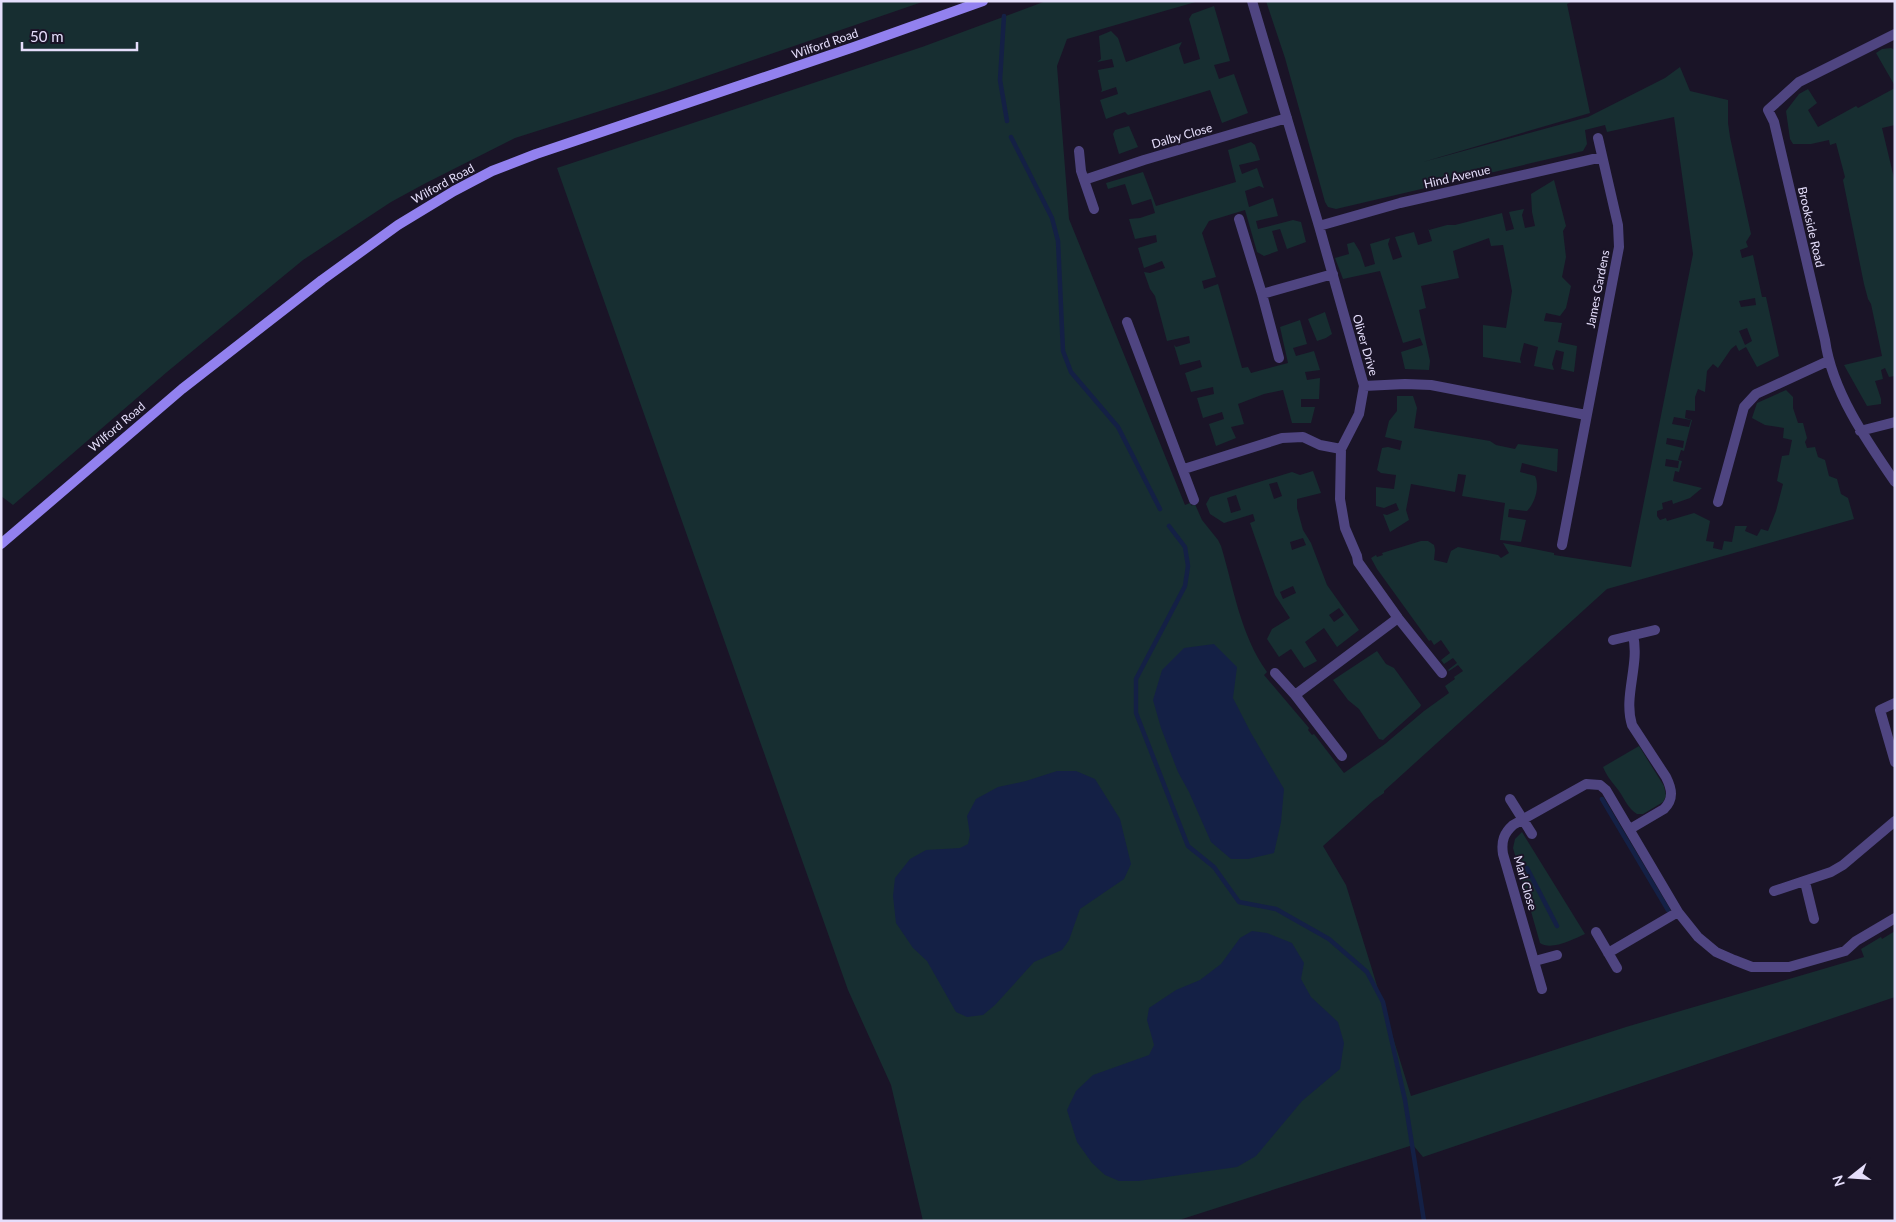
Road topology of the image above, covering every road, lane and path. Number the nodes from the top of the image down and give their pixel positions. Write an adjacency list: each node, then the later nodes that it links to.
1 (983, 1): 26 (main road, Wilford Road)
2 (1252, 1): 4 (street, Oliver Drive)
3 (1895, 34): 16 (street, Brookside Road)
4 (1287, 118): 8 (street, Dalby Close); 11 (street, Oliver Drive)
5 (1598, 138): 7 (street, James Gardens)
6 (1079, 151): 8 (street)
7 (1602, 157): 11 (street, Hind Avenue); 18 (street, James Gardens)
8 (1084, 180): 9 (street)
9 (1094, 208)
10 (1239, 219): 13 (street)
11 (1319, 226): 12 (street, Oliver Drive)
12 (1333, 274): 13 (street); 17 (street, Oliver Drive)
13 (1262, 294): 15 (street)
14 (1127, 322): 22 (street)
15 (1279, 358)
16 (1828, 361): 20 (street, Brookside Road); 25 (street)
17 (1364, 386): 18 (street); 21 (street, Oliver Drive)
18 (1586, 415): 27 (street, James Gardens)
19 (1895, 422): 20 (street)
20 (1860, 431): 23 (street, Brookside Road)
21 (1341, 448): 22 (street); 28 (street, Oliver Drive)
22 (1184, 469): 24 (street)
23 (1895, 482)
24 (1194, 500)
25 (1718, 502)
26 (1, 544)
27 (1562, 545)
28 (1398, 618): 33 (street, Oliver Drive); 34 (street)
29 (1655, 630): 30 (street)
30 (1633, 635): 31 (street); 41 (street)
31 (1613, 640)
32 (1275, 673): 34 (street)
33 (1442, 673)
34 (1295, 695): 36 (street)
35 (1895, 703): 37 (street)
36 (1342, 756)
37 (1895, 762)
38 (1510, 799): 39 (street)
39 (1522, 819): 41 (street, Marl Close); 42 (street); 51 (street, Marl Close)
40 (1895, 821): 43 (street)
41 (1630, 829): 45 (street)
42 (1532, 834)
43 (1805, 882): 44 (street); 47 (street)
44 (1774, 891)
45 (1678, 912): 46 (street); 49 (street)
46 (1895, 918)
47 (1814, 919)
48 (1596, 932): 49 (street)
49 (1608, 953): 52 (street)
50 (1557, 955): 51 (street)
51 (1535, 961): 53 (street, Marl Close)
52 (1617, 968)
53 (1542, 989)

